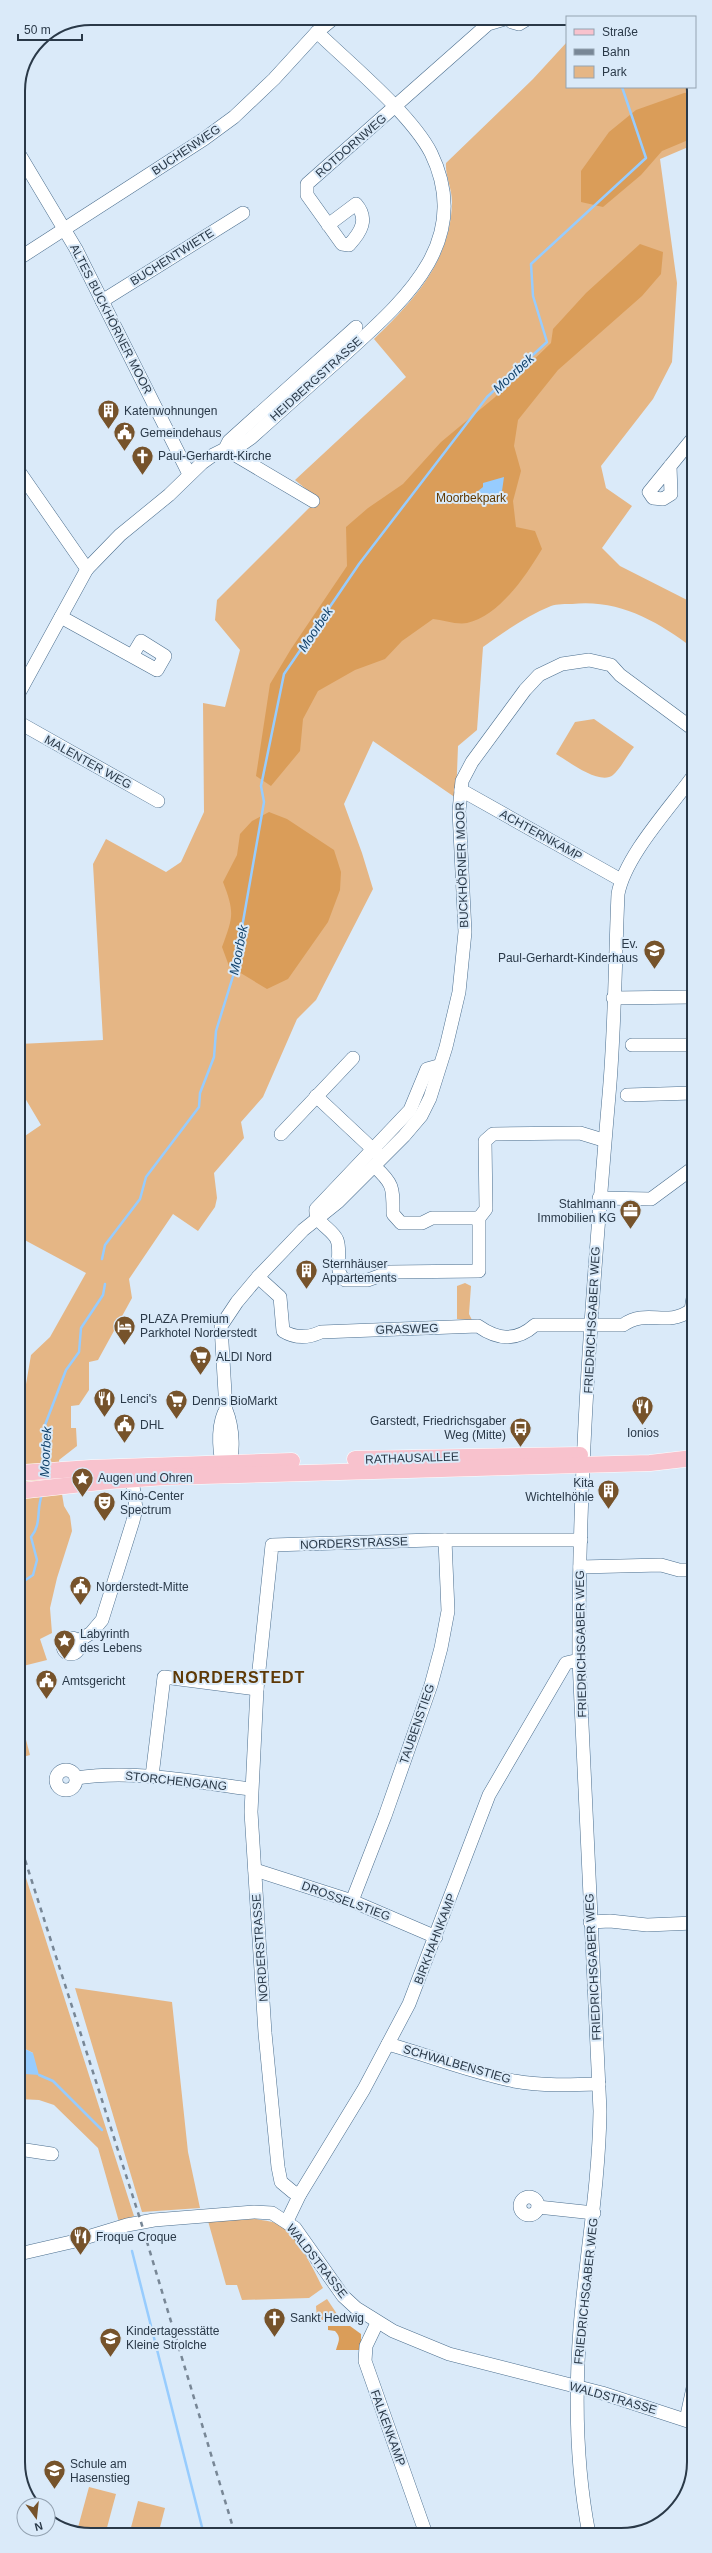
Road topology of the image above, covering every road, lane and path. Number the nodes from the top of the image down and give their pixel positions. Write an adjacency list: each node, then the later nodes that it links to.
1 (326, 25): 3 (street, BUCHENWEG)
2 (487, 25): 4 (street, ROTDORNWEG)
3 (317, 32): 4 (street, HEIDBERGSTRASSE); 8 (street, BUCHENWEG)
4 (395, 108): 7 (street, ROTDORNWEG); 13 (street, HEIDBERGSTRASSE)
5 (25, 163): 8 (street, ALTES BUCKHÖRNER MOOR)
6 (243, 213): 10 (street, BUCHENTWIETE)
7 (328, 225)
8 (65, 229): 9 (street, BUCHENWEG); 10 (street, ALTES BUCKHÖRNER MOOR)
9 (25, 254)
10 (102, 301): 15 (street, ALTES BUCKHÖRNER MOOR)
11 (356, 327): 13 (street)
12 (687, 445): 14 (street)
13 (225, 449): 15 (street, HEIDBERGSTRASSE); 17 (street)
14 (670, 466)
15 (189, 474): 18 (street, HEIDBERGSTRASSE)
16 (25, 480): 18 (street)
17 (313, 501)
18 (86, 569): 19 (street, HEIDBERGSTRASSE)
19 (61, 618): 20 (street); 21 (street, HEIDBERGSTRASSE)
20 (132, 656)
21 (25, 682)
22 (687, 725): 25 (street, BUCKHÖRNER MOOR)
23 (25, 726): 26 (street, MALENTER WEG)
24 (687, 784): 27 (street, FRIEDRICHSGABER WEG)
25 (461, 790): 27 (street, ACHTERNKAMP); 38 (street, BUCKHÖRNER MOOR)
26 (158, 800)
27 (621, 880): 29 (street, FRIEDRICHSGABER WEG)
28 (687, 997): 29 (street)
29 (613, 998): 37 (street, FRIEDRICHSGABER WEG)
30 (687, 1044): 31 (street)
31 (632, 1045)
32 (353, 1058): 35 (street)
33 (687, 1093): 34 (street)
34 (627, 1095)
35 (316, 1096): 36 (street); 38 (street)
36 (281, 1134)
37 (603, 1140): 40 (street, FRIEDRICHSGABER WEG); 42 (street)
38 (376, 1157): 41 (street, BUCKHÖRNER MOOR); 42 (street)
39 (687, 1173): 40 (street)
40 (599, 1198): 45 (street, FRIEDRICHSGABER WEG)
41 (318, 1218): 42 (street); 43 (street)
42 (479, 1218)
43 (258, 1277): 45 (street, GRASWEG); 49 (street)
44 (687, 1313): 45 (street, GRASWEG)
45 (591, 1324): 48 (street, FRIEDRICHSGABER WEG)
46 (687, 1449): 48 (main road, RATHAUSALLEE)
47 (687, 1459): 48 (main road, RATHAUSALLEE)
48 (584, 1460): 49 (main road, RATHAUSALLEE); 54 (street, FRIEDRICHSGABER WEG)
49 (226, 1467): 51 (main road, RATHAUSALLEE)
50 (25, 1473): 51 (main road, RATHAUSALLEE)
51 (132, 1473): 52 (main road, RATHAUSALLEE); 57 (street)
52 (25, 1491)
53 (445, 1540): 54 (street, NORDERSTRASSE); 59 (street, NORDERSTRASSE); 64 (street, TAUBENSTIEG)
54 (581, 1540): 55 (street, FRIEDRICHSGABER WEG)
55 (580, 1567): 56 (street); 58 (street, FRIEDRICHSGABER WEG)
56 (687, 1570)
57 (78, 1641)
58 (579, 1660): 65 (street, FRIEDRICHSGABER WEG); 67 (street, BIRKHAHNKAMP)
59 (257, 1689): 60 (street); 62 (street, NORDERSTRASSE)
60 (152, 1776): 61 (street, STORCHENGANG); 62 (street, STORCHENGANG)
61 (76, 1778)
62 (251, 1789): 63 (street, NORDERSTRASSE)
63 (255, 1870): 64 (street, DROSSELSTIEG); 72 (street, NORDERSTRASSE)
64 (352, 1901): 67 (street, DROSSELSTIEG)
65 (590, 1922): 66 (street); 69 (street, FRIEDRICHSGABER WEG)
66 (687, 1922)
67 (436, 1937): 68 (street, BIRKHAHNKAMP)
68 (388, 2044): 69 (street, SCHWALBENSTIEG); 72 (street, BIRKHAHNKAMP)
69 (599, 2084): 74 (street, FRIEDRICHSGABER WEG)
70 (25, 2149): 71 (street)
71 (52, 2154)
72 (300, 2194): 75 (street, BIRKHAHNKAMP)
73 (538, 2207): 74 (street)
74 (594, 2213): 78 (street, FRIEDRICHSGABER WEG)
75 (287, 2221): 76 (street, WALDSTRASSE); 77 (street, WALDSTRASSE)
76 (25, 2253)
77 (377, 2323): 78 (street, WALDSTRASSE); 80 (street, FALKENKAMP)
78 (578, 2387): 79 (street, WALDSTRASSE); 81 (street, FRIEDRICHSGABER WEG)
79 (687, 2421)
80 (424, 2528)
81 (588, 2528)

